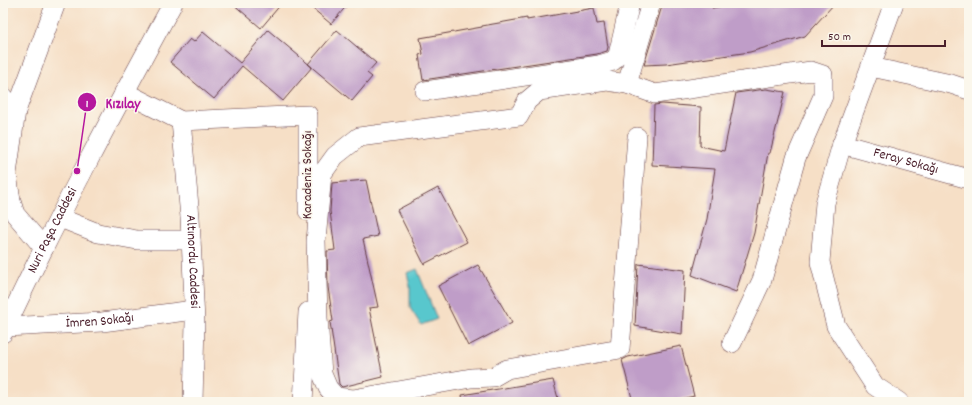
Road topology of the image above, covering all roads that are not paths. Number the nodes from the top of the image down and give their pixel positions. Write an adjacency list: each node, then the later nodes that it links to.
1 (56, 3): 12 (street)
2 (173, 3): 9 (street, Nuri Paşa Caddesi)
3 (630, 3): 10 (street)
4 (651, 3): 7 (street)
5 (894, 3): 6 (street)
6 (871, 67): 8 (street); 15 (street)
7 (627, 84): 14 (street); 22 (street)
8 (969, 90)
9 (124, 92): 13 (street); 17 (street, Nuri Paşa Caddesi)
10 (425, 92)
11 (3, 96): 12 (street)
12 (16, 111): 19 (street)
13 (181, 122): 18 (street, Altınordu Caddesi); 24 (street, Karadeniz Sokağı)
14 (637, 137)
15 (842, 144): 16 (street, Feray Sokağı); 25 (street)
16 (969, 178)
17 (60, 218): 18 (street); 19 (street, Nuri Paşa Caddesi)
18 (191, 240): 20 (street, Altınordu Caddesi)
19 (44, 248): 21 (street, Nuri Paşa Caddesi)
20 (194, 310): 21 (street, İmren Sokağı); 23 (street, Altınordu Caddesi)
21 (4, 330)
22 (732, 343)
23 (193, 402)
24 (303, 402)
25 (899, 402)

